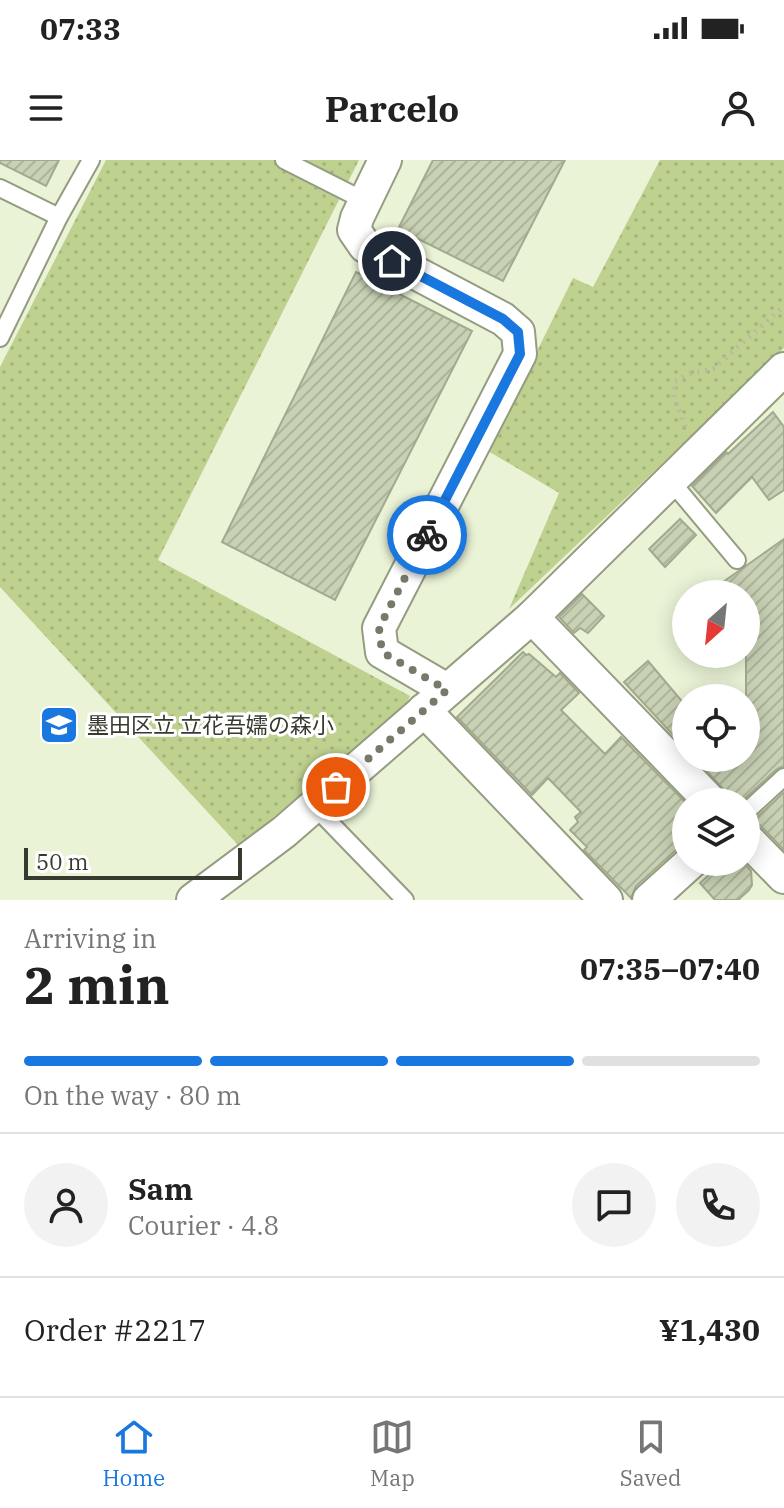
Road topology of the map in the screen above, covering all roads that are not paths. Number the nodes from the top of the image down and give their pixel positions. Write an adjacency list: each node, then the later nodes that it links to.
1 (91, 160): 6 (lane)
2 (284, 160): 5 (lane)
3 (385, 160): 5 (street)
4 (0, 188): 6 (lane)
5 (365, 201): 12 (street)
6 (59, 217): 7 (lane)
7 (0, 338)
8 (784, 369): 9 (street)
9 (670, 480): 10 (lane); 11 (street)
10 (737, 560)
11 (532, 617): 12 (street); 14 (street)
12 (436, 700): 16 (street); 22 (street)
13 (784, 777): 15 (lane)
14 (697, 788)
15 (760, 799)
16 (314, 806): 20 (lane); 21 (street)
17 (760, 852): 19 (street)
18 (676, 876): 23 (street)
19 (784, 877)
20 (395, 897)
21 (193, 900)
22 (606, 900)
23 (649, 900)

